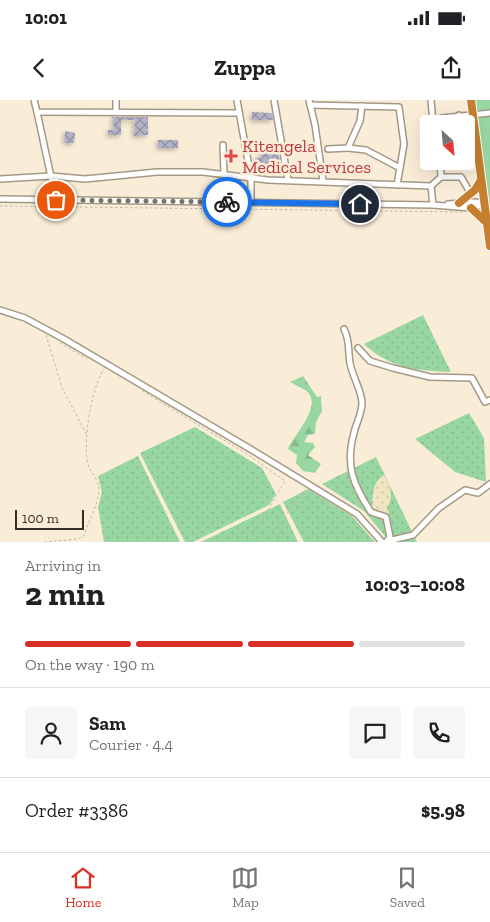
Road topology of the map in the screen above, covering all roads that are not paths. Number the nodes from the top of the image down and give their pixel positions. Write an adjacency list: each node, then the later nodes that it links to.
1 (34, 100): 9 (street)
2 (116, 100): 10 (street)
3 (237, 100): 11 (street)
4 (274, 100): 26 (street)
5 (431, 100): 13 (street)
6 (471, 100): 14 (highway)
7 (309, 103): 8 (street); 27 (street)
8 (362, 106): 17 (street); 19 (street)
9 (37, 112): 10 (street); 22 (street)
10 (116, 112): 11 (street)
11 (240, 113): 24 (street)
12 (490, 113): 14 (street)
13 (432, 115)
14 (472, 115)
15 (475, 137): 28 (highway)
16 (223, 146): 21 (street)
17 (348, 148): 18 (street); 19 (street)
18 (328, 149)
19 (400, 168): 29 (street)
20 (441, 170): 23 (street)
21 (224, 174): 22 (street); 24 (street)
22 (51, 176): 25 (street); 33 (street)
23 (441, 176): 30 (street); 31 (street)
24 (251, 178): 26 (street); 34 (street)
25 (0, 179)
26 (288, 180): 27 (street)
27 (323, 180): 29 (street)
28 (481, 180): 31 (highway); 36 (highway)
29 (397, 184): 30 (street)
30 (431, 186): 37 (street)
31 (471, 194): 35 (highway)
32 (0, 199): 33 (street)
33 (56, 200): 34 (street)
34 (250, 202): 37 (street)
35 (459, 203): 36 (street); 38 (street)
36 (484, 204): 39 (street); 40 (highway)
37 (433, 205): 38 (street)
38 (445, 205): 39 (street)
39 (471, 208): 40 (highway)
40 (488, 225): 41 (highway)
41 (490, 246)
42 (0, 310): 47 (street)
43 (344, 330): 47 (street)
44 (358, 348): 45 (street)
45 (490, 400)
46 (490, 484): 47 (street)
47 (385, 542)

